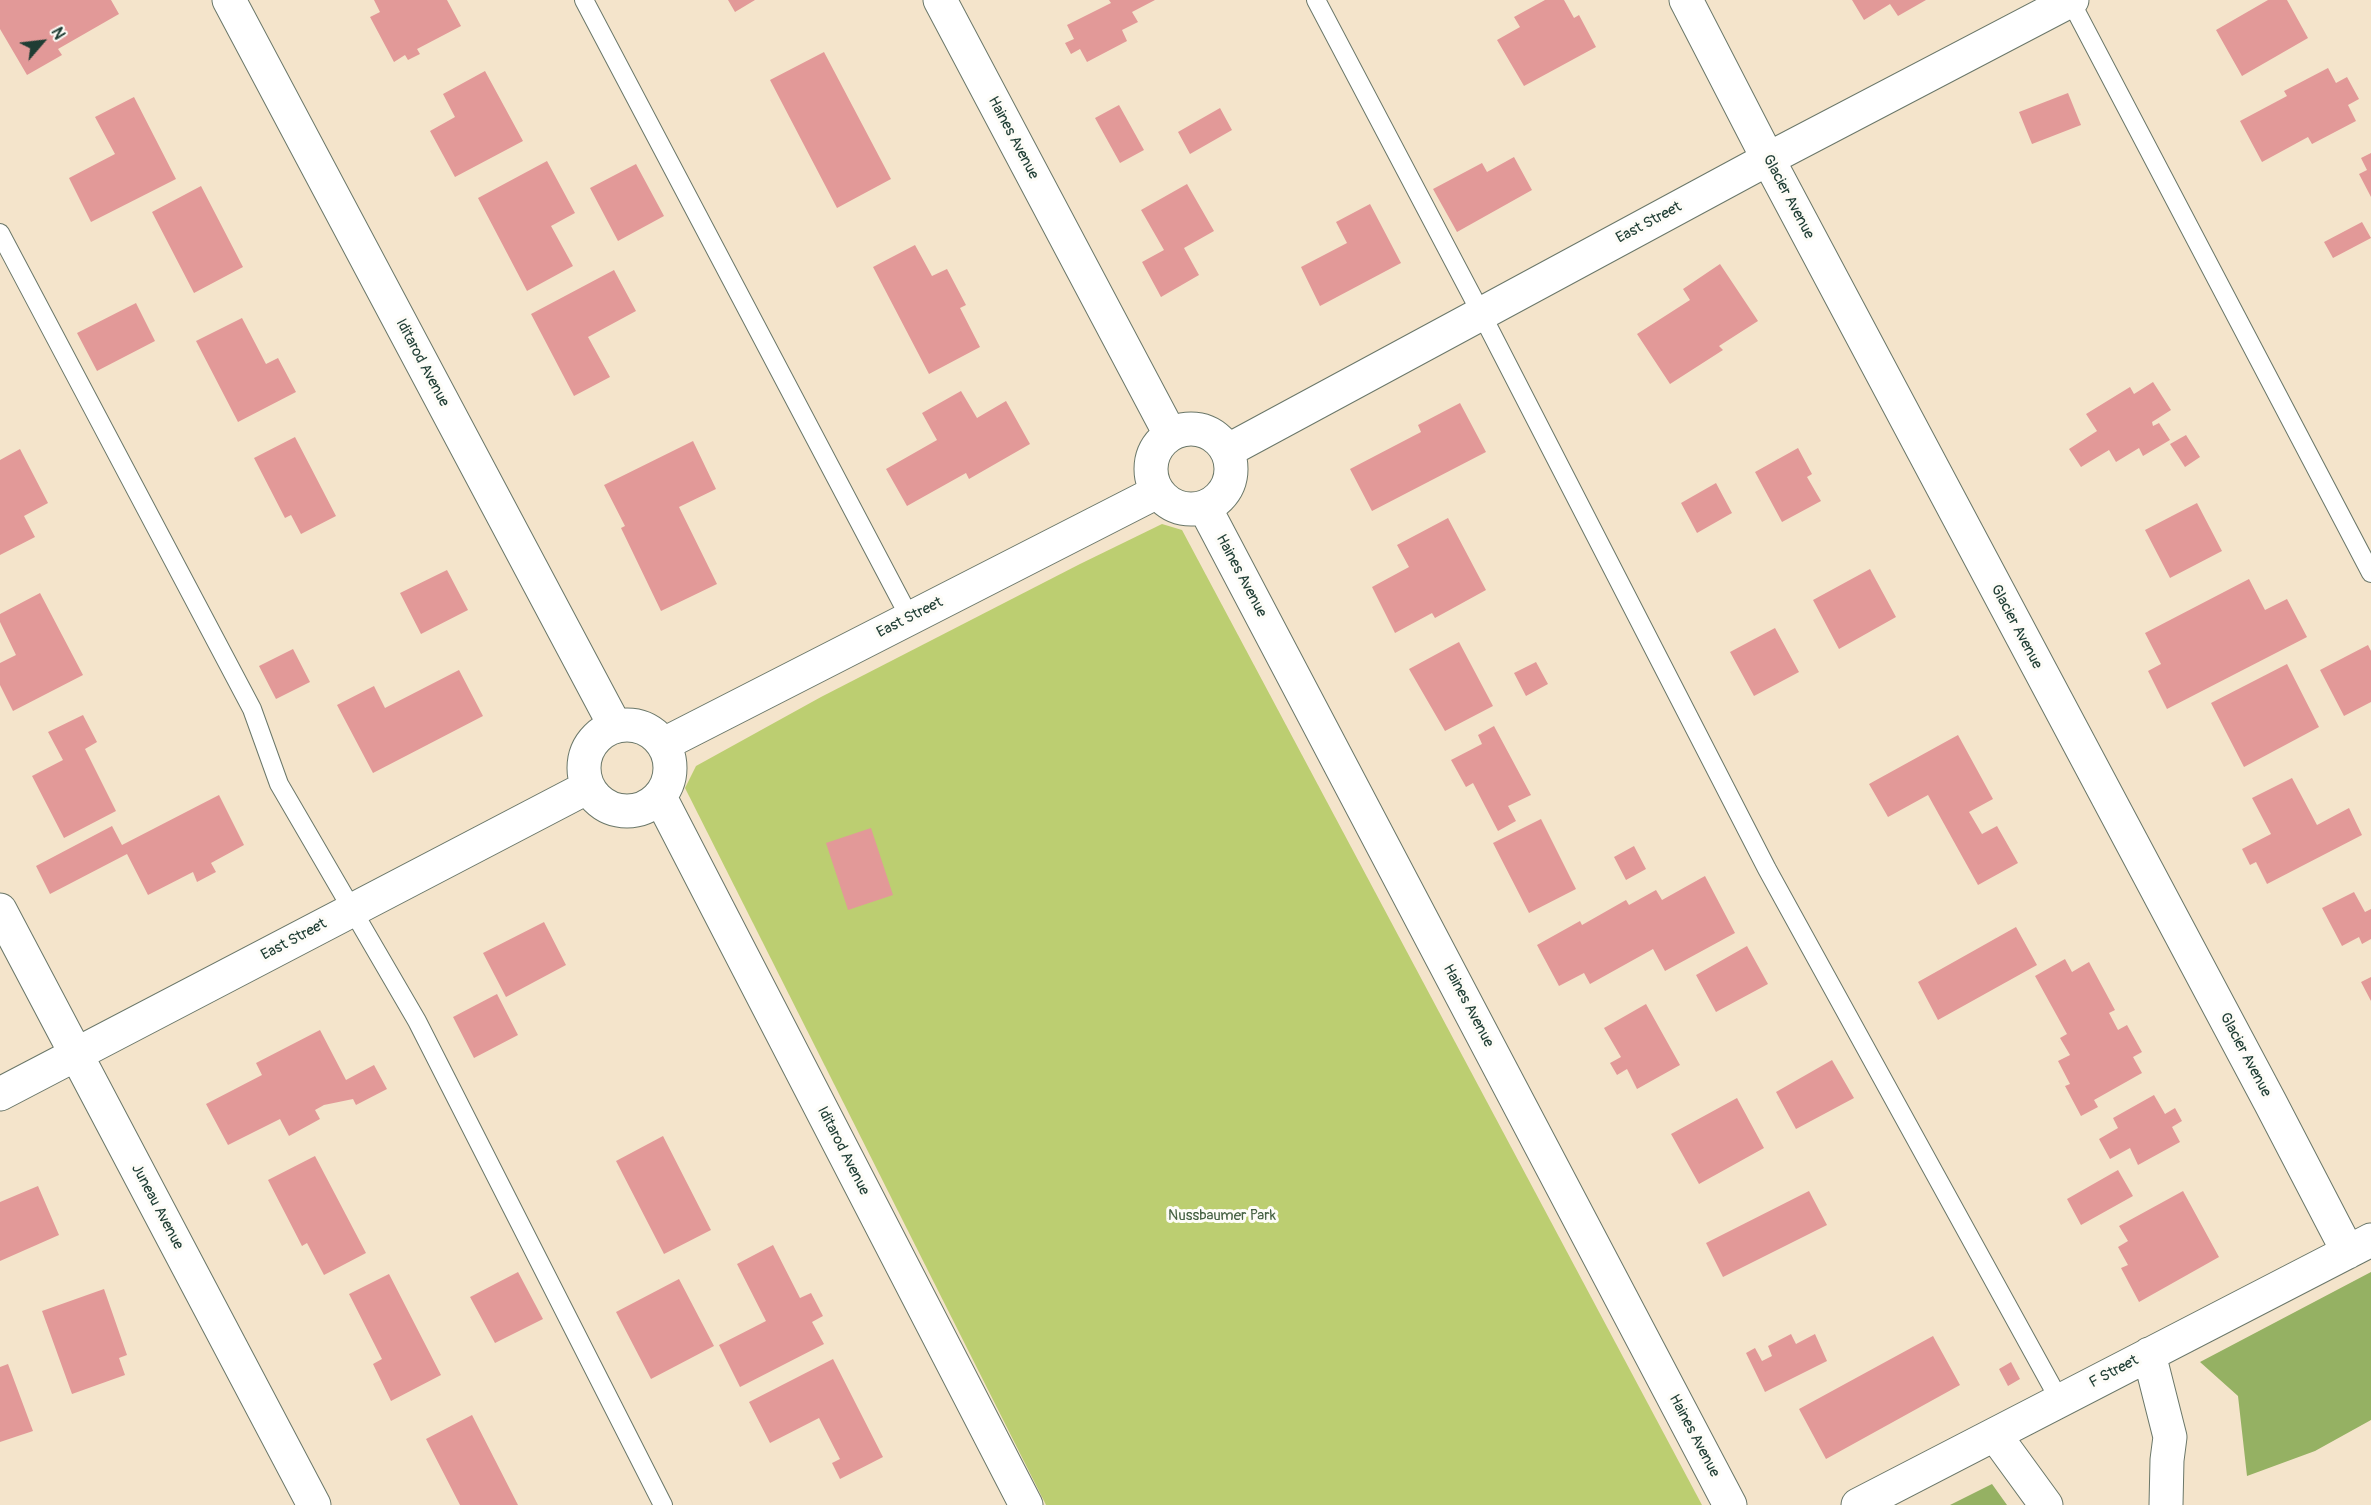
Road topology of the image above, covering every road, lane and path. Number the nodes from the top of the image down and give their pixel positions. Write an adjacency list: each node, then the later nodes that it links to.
1 (229, 0): 16 (street, Iditarod Avenue)
2 (584, 0): 15 (lane)
3 (940, 0): 10 (street, Haines Avenue)
4 (1316, 0): 9 (lane)
5 (1686, 0): 7 (street, Glacier Avenue)
6 (2071, 0): 7 (street, East Street); 14 (lane)
7 (1768, 159): 9 (street, East Street); 24 (street, Glacier Avenue)
8 (0, 233): 21 (lane)
9 (1481, 313): 11 (street, East Street); 26 (lane)
10 (1170, 435): 11 (street); 12 (street)
11 (1227, 451): 13 (street)
12 (1157, 492): 13 (street); 15 (street, East Street)
13 (1205, 508): 31 (street, Haines Avenue)
14 (2371, 573)
15 (910, 618): 17 (street, East Street)
16 (615, 726): 17 (street); 18 (street)
17 (664, 744): 19 (street)
18 (588, 787): 19 (street); 21 (street, East Street)
19 (660, 796): 30 (street, Iditarod Avenue)
20 (0, 910): 22 (street, Juneau Avenue)
21 (352, 910): 22 (street, East Street); 29 (lane)
22 (76, 1054): 23 (street, East Street); 28 (street, Juneau Avenue)
23 (0, 1094)
24 (2359, 1246): 25 (street, F Street)
25 (2149, 1354): 26 (street, F Street); 34 (street)
26 (2060, 1401): 27 (street, F Street)
27 (1995, 1435): 32 (street, F Street); 33 (street)
28 (314, 1505)
29 (663, 1505)
30 (1026, 1505)
31 (1730, 1505)
32 (1858, 1505)
33 (2046, 1505)
34 (2166, 1505)

